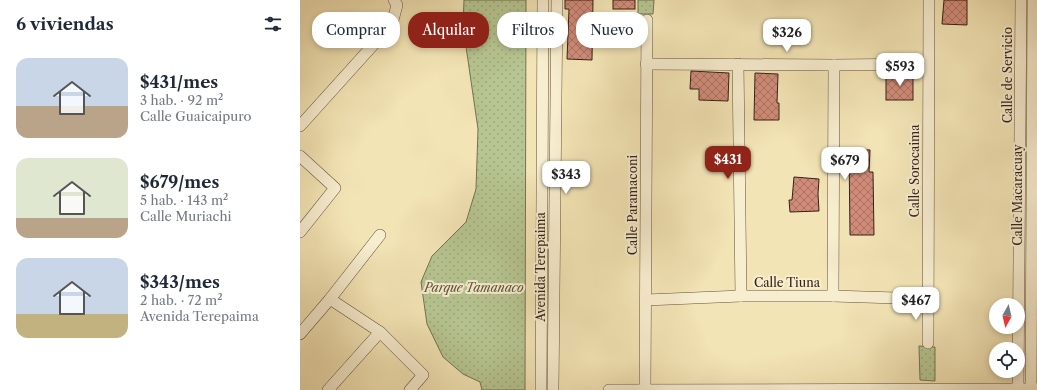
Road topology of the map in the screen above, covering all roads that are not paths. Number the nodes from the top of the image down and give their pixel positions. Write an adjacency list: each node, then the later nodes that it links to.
1 (394, 0): 12 (street)
2 (543, 0): 29 (street, Avenida Terepaima)
3 (556, 0): 30 (street, Avenida Terepaima)
4 (929, 0): 10 (street, Calle Sorocaima)
5 (1021, 0): 25 (street, Calle de Servicio)
6 (1033, 0): 26 (street, Calle Macaracuay)
7 (646, 48): 8 (street, Calle Paramaconi)
8 (646, 64): 9 (street); 20 (street, Calle Paramaconi)
9 (738, 64): 11 (street); 16 (street)
10 (928, 64): 11 (street); 19 (street, Calle Sorocaima)
11 (834, 65): 17 (street)
12 (300, 126)
13 (300, 156): 14 (street)
14 (300, 232)
15 (380, 235): 18 (street)
16 (740, 296): 17 (street, Calle Tiuna); 20 (street, Calle Tiuna)
17 (833, 296): 19 (street, Calle Tiuna)
18 (330, 298): 21 (street); 22 (street)
19 (928, 299): 23 (street, Calle Sorocaima)
20 (646, 300): 24 (street, Calle Paramaconi)
21 (380, 332): 27 (street); 28 (street)
22 (300, 334)
23 (928, 343)
24 (645, 389): 31 (street); 32 (street)
25 (1018, 389): 26 (street); 32 (street)
26 (1033, 389)
27 (328, 390)
28 (410, 390)
29 (541, 390)
30 (553, 390)
31 (609, 390)
32 (929, 390)

